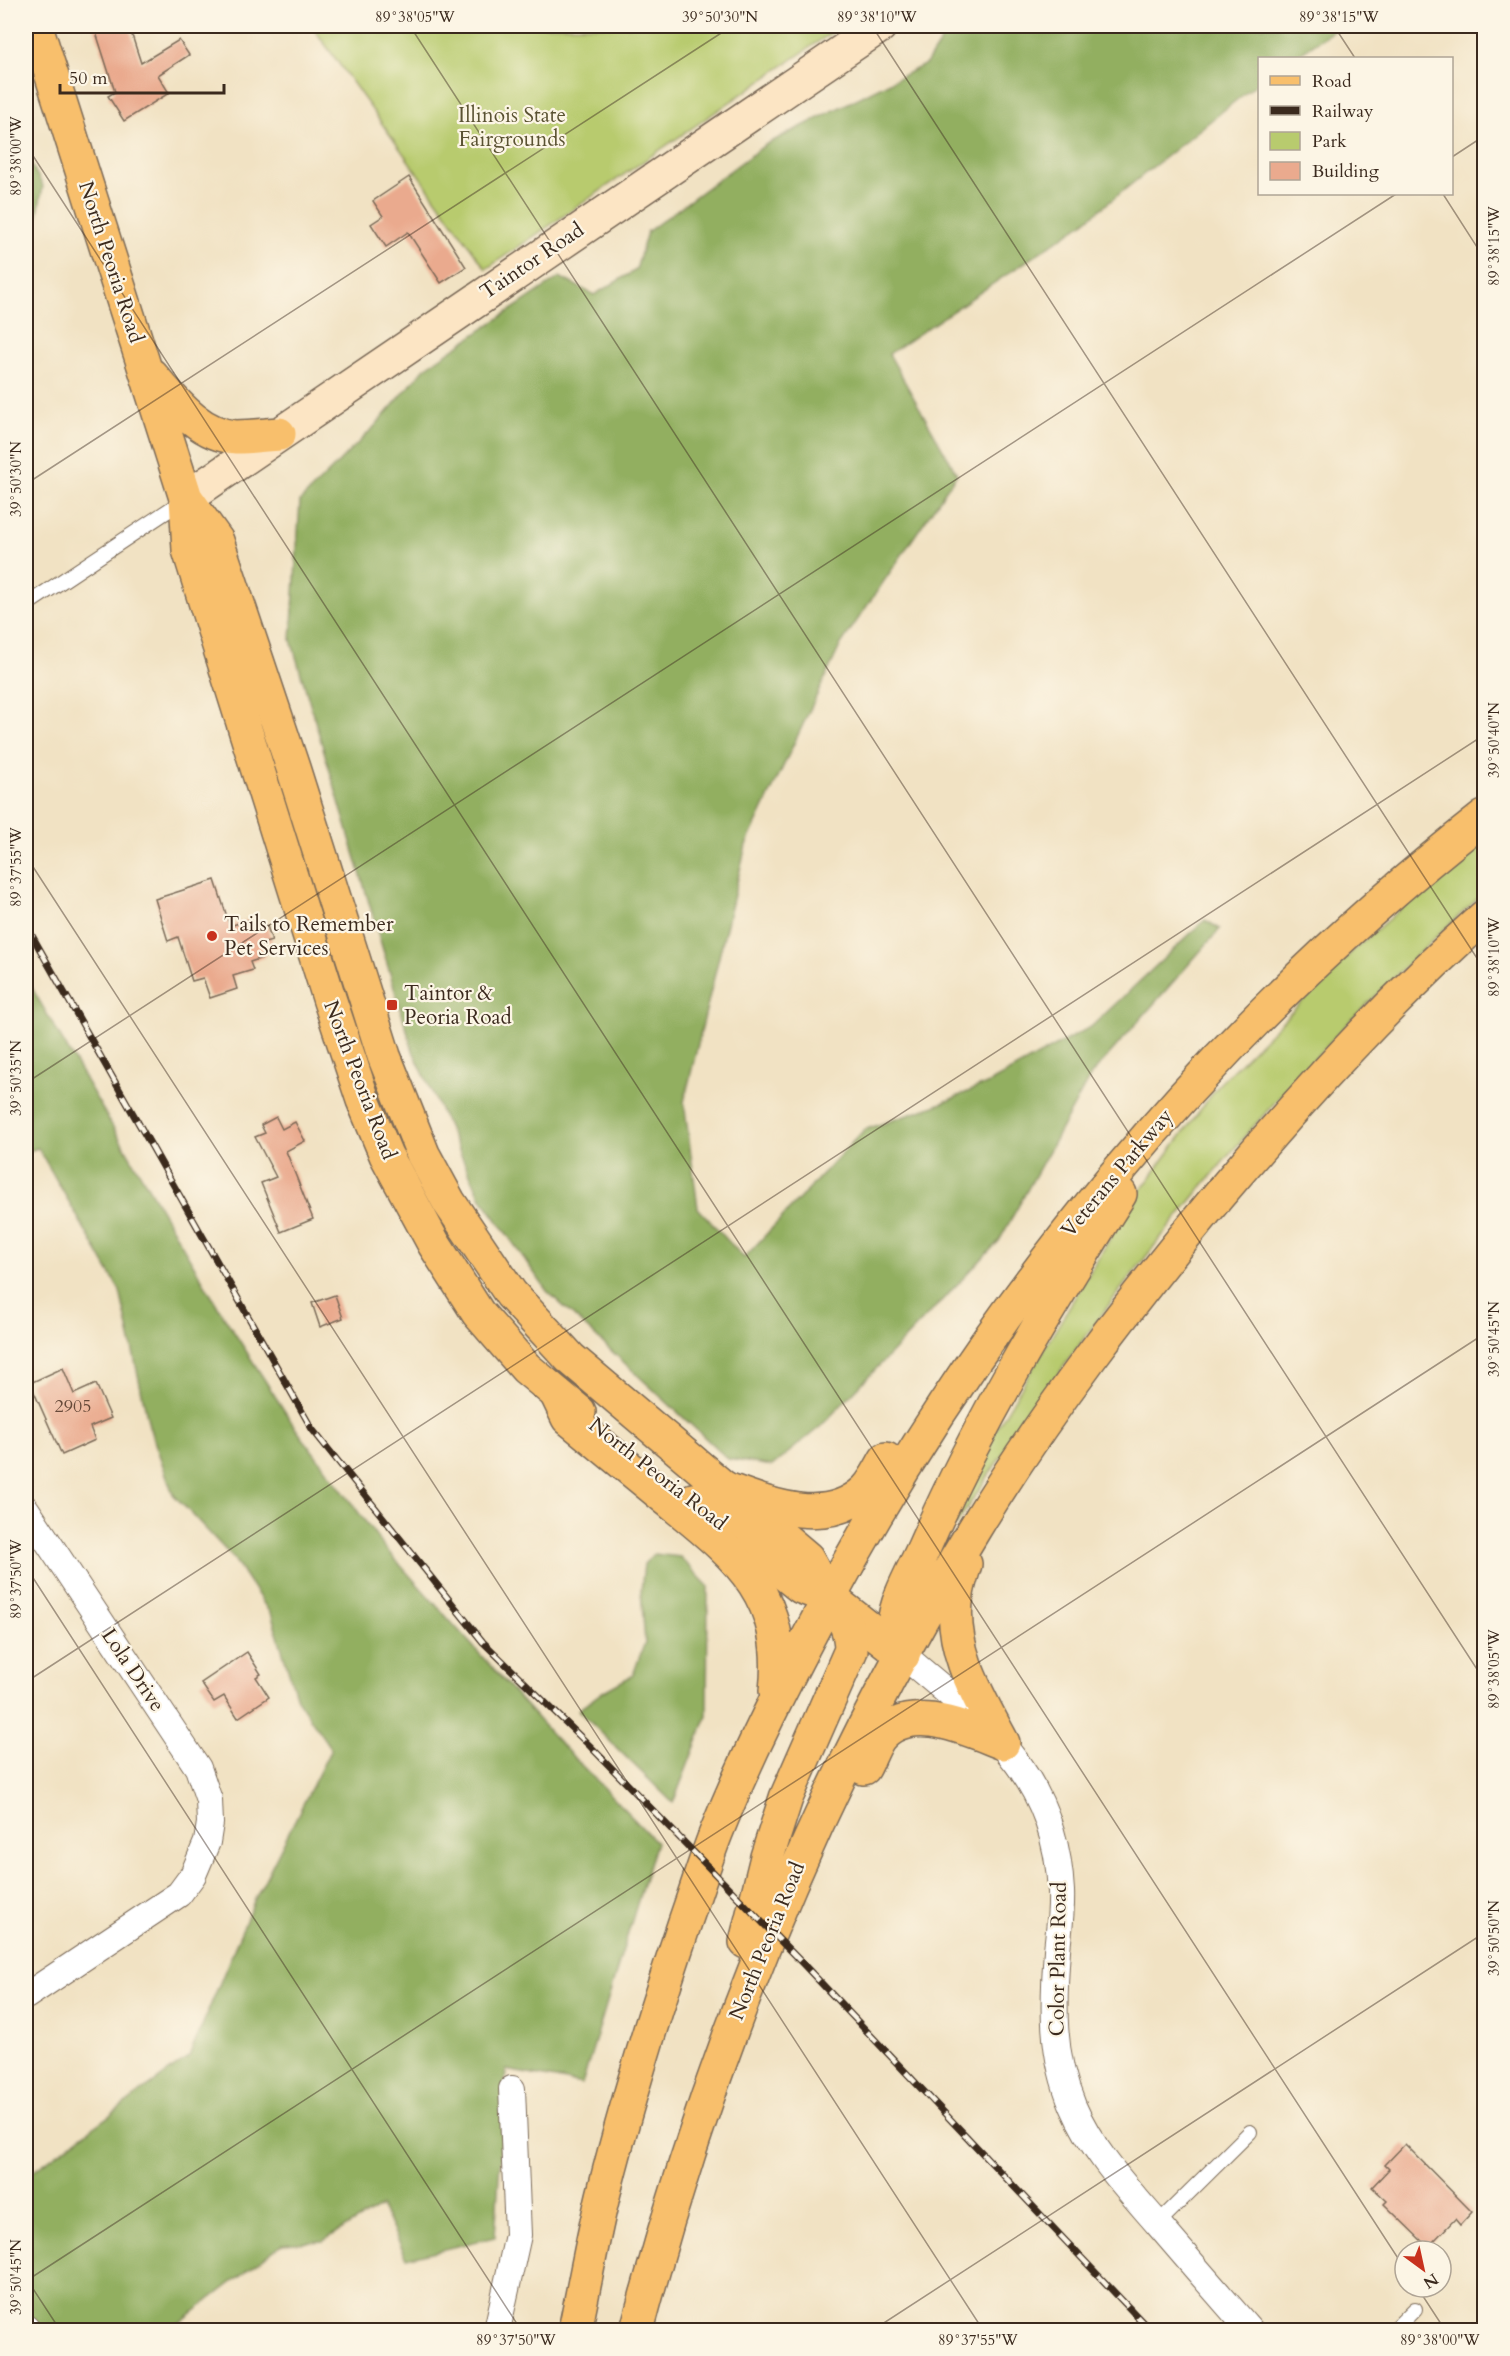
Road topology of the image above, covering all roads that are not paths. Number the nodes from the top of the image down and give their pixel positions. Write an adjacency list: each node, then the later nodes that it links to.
1 (36, 26): 3 (main road, North Peoria Road)
2 (880, 26): 4 (main road, Taintor Road)
3 (146, 370): 4 (main road); 5 (main road, North Peoria Road)
4 (279, 434): 5 (main road, Taintor Road)
5 (186, 498): 6 (lane); 11 (main road, North Peoria Road); 12 (main road, North Peoria Road)
6 (26, 605)
7 (1485, 817): 9 (main road, Veterans Parkway)
8 (1485, 917): 14 (main road)
9 (1167, 1114): 10 (main road, Veterans Parkway); 16 (main road)
10 (1074, 1222): 12 (main road); 15 (main road, Veterans Parkway)
11 (557, 1395): 15 (main road, North Peoria Road); 17 (main road)
12 (724, 1488): 15 (main road, North Peoria Road)
13 (26, 1509): 20 (street, Lola Drive)
14 (976, 1526): 16 (main road); 18 (main road)
15 (829, 1597): 16 (main road, North Peoria Road); 17 (main road); 21 (main road)
16 (903, 1655): 18 (street, Color Plant Road); 19 (main road, North Peoria Road)
17 (775, 1702): 27 (main road)
18 (1003, 1743): 19 (main road); 24 (street, Color Plant Road)
19 (800, 1858): 21 (main road, North Peoria Road)
20 (26, 1996)
21 (717, 2066): 28 (main road, North Peoria Road)
22 (512, 2089): 26 (street)
23 (1250, 2132): 24 (lane)
24 (1157, 2224): 29 (street, Color Plant Road)
25 (1415, 2309): 30 (lane)
26 (497, 2331)
27 (575, 2331)
28 (637, 2331)
29 (1250, 2331)
30 (1394, 2331)

